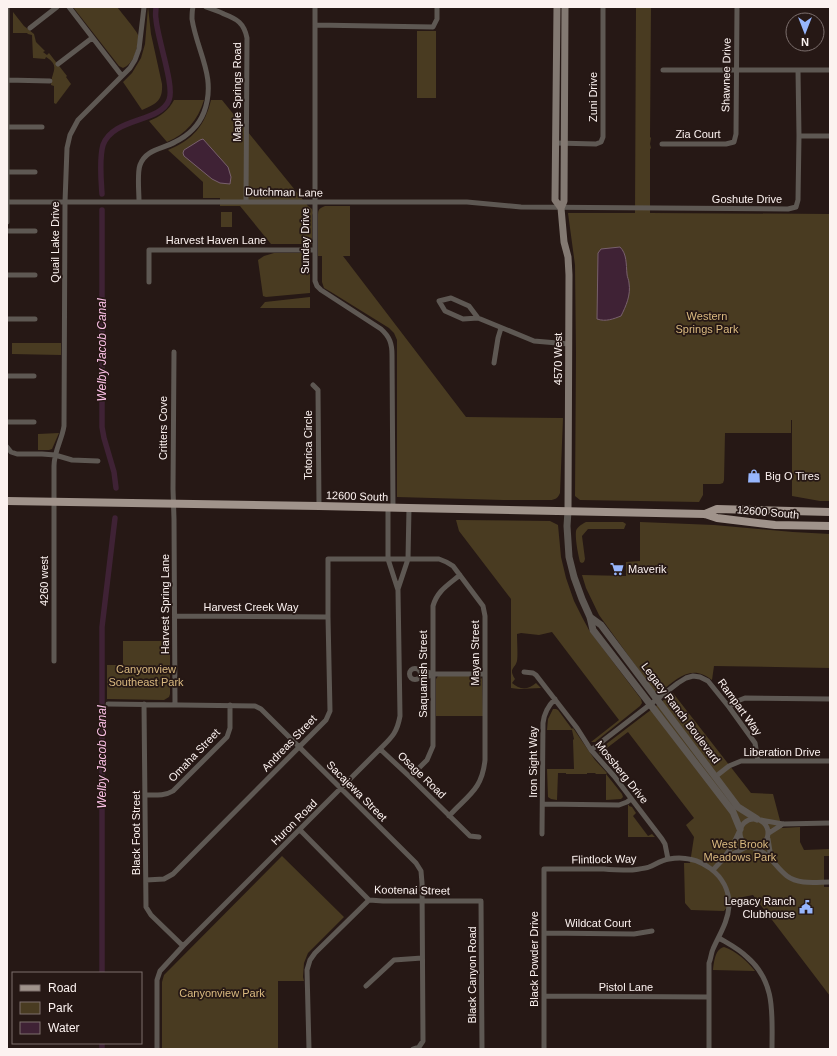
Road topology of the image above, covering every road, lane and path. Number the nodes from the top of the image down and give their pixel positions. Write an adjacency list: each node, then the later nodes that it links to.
1 (7, 7): 15 (street)
2 (57, 7): 14 (street)
3 (68, 7): 16 (street)
4 (144, 7): 23 (street, Quail Lake Drive)
5 (193, 7): 39 (street)
6 (206, 7): 42 (street, Maple Springs Road)
7 (315, 7): 13 (street, Sunday Drive)
8 (437, 7): 13 (street)
9 (557, 7): 34 (main road, 4570 West)
10 (564, 7): 35 (main road, 4570 West)
11 (603, 7): 35 (street, Zuni Drive)
12 (737, 7): 20 (street, Shawnee Drive)
13 (315, 25): 43 (street, Sunday Drive)
14 (30, 28)
15 (7, 31): 17 (street)
16 (92, 38): 18 (street); 23 (street)
17 (7, 59): 24 (street)
18 (58, 64)
19 (663, 70): 20 (street)
20 (737, 70): 21 (street); 32 (street, Shawnee Drive)
21 (798, 70): 22 (street); 30 (street, Goshute Drive)
22 (830, 70)
23 (122, 76): 41 (street, Quail Lake Drive)
24 (7, 80): 25 (street); 26 (street)
25 (50, 81)
26 (7, 87): 27 (street)
27 (7, 115): 28 (street)
28 (7, 127): 29 (street); 33 (street)
29 (42, 127)
30 (799, 136): 31 (street); 44 (street, Goshute Drive)
31 (830, 136)
32 (734, 142): 36 (street, Zia Court)
33 (7, 143): 37 (street)
34 (556, 143): 35 (street, Zuni Drive); 44 (main road, 4570 West)
35 (565, 143): 44 (main road, 4570 West)
36 (662, 144)
37 (7, 171): 38 (street); 40 (street)
38 (35, 172)
39 (139, 201): 41 (street, Dutchman Lane); 42 (street, Dutchman Lane)
40 (7, 202): 41 (street, Dutchman Lane); 45 (street)
41 (65, 202): 65 (street, Quail Lake Drive)
42 (246, 202): 43 (street, Dutchman Lane)
43 (315, 203): 44 (street, Dutchman Lane); 48 (street, Sunday Drive)
44 (561, 208): 56 (main road, 4570 West)
45 (7, 222)
46 (7, 231): 47 (street)
47 (35, 231)
48 (315, 250): 51 (street, Harvest Haven Lane); 71 (street, Sunday Drive)
49 (7, 275): 50 (street)
50 (35, 275)
51 (149, 282)
52 (478, 318): 52 (street); 55 (street)
53 (7, 319): 54 (street)
54 (35, 319)
55 (501, 328): 56 (street); 58 (street)
56 (569, 344): 73 (main road, 4570 West)
57 (174, 352): 69 (street, Critters Cove)
58 (494, 364)
59 (7, 376): 60 (street)
60 (34, 376)
61 (313, 386): 70 (street, Totorica Circle)
62 (7, 422): 63 (street)
63 (34, 422)
64 (7, 447): 65 (street)
65 (54, 455): 66 (street); 68 (street, Quail Lake Drive)
66 (98, 461)
67 (7, 501): 68 (main road, 12600 South)
68 (53, 502): 69 (main road, 12600 South); 84 (street, 4260 west)
69 (173, 504): 70 (main road, 12600 South); 82 (street, Harvest Spring Lane)
70 (319, 506): 71 (main road, 12600 South)
71 (391, 508): 72 (main road, 12600 South); 78 (street, Huron Road)
72 (409, 508): 73 (main road, 12600 South); 79 (street, Huron Road)
73 (568, 511): 75 (main road, 12600 South); 93 (street, Legacy Ranch Boulevard)
74 (830, 512): 75 (main road, 12600 South)
75 (705, 514): 76 (main road, 12600 South)
76 (830, 526)
77 (328, 559): 78 (street, Mayan Street); 83 (street, Andreas Street)
78 (388, 559): 79 (street, Mayan Street); 81 (street, Huron Road)
79 (408, 559): 80 (street, Mayan Street); 81 (street, Huron Road)
80 (460, 575): 89 (street, Saquamish Street); 90 (street, Mayan Street)
81 (398, 590): 86 (street, Huron Road)
82 (175, 616): 83 (street, Harvest Creek Way); 96 (street, Harvest Spring Lane)
83 (328, 617): 99 (street, Andreas Street)
84 (54, 661)
85 (524, 672): 91 (street, Mossberg Drive)
86 (399, 674): 87 (street); 100 (street, Huron Road)
87 (409, 674): 88 (street); 88 (street)
88 (420, 674): 89 (street)
89 (433, 674): 90 (street); 104 (street, Saquamish Street)
90 (485, 674): 110 (street, Mayan Street)
91 (555, 699): 101 (street, Mossberg Drive); 109 (street, Iron Sight Way)
92 (830, 699): 98 (street)
93 (653, 701): 98 (street, Rampart Way); 101 (street, Rampart Way); 105 (street, Legacy Ranch Boulevard); 115 (street, Legacy Ranch Boulevard)
94 (108, 704): 95 (street, Sacajewa Street)
95 (144, 704): 96 (street, Sacajewa Street); 107 (street, Black Foot Street)
96 (175, 705): 97 (street, Sacajewa Street)
97 (230, 705): 99 (street, Sacajewa Street); 107 (street, Omaha Street)
98 (729, 707): 102 (street, Rampart Way)
99 (299, 748): 106 (street, Sacajewa Street); 126 (street, Andreas Street)
100 (380, 749): 104 (street, Osage Road); 106 (street, Huron Road)
101 (591, 750): 108 (street, Mossberg Drive)
102 (758, 761): 103 (street, Liberation Drive); 105 (street, Liberation Drive)
103 (830, 761)
104 (410, 777): 110 (street, Osage Road)
105 (715, 777): 111 (street, Legacy Ranch Boulevard)
106 (341, 788): 114 (street, Huron Road); 129 (street, Sacajewa Street)
107 (146, 795): 126 (street, Black Foot Street)
108 (631, 799): 109 (street); 123 (street, Mossberg Drive)
109 (543, 804): 117 (street, Iron Sight Way)
110 (449, 816): 118 (street, Osage Road)
111 (758, 819): 113 (street); 115 (street); 116 (street)
112 (830, 823): 113 (street)
113 (783, 824): 116 (street)
114 (300, 830): 128 (street, Kootenai Street); 134 (street, Huron Road)
115 (740, 830): 120 (street); 121 (street)
116 (769, 833): 119 (street)
117 (542, 834)
118 (479, 837)
119 (768, 839): 120 (street); 122 (street)
120 (750, 847): 121 (street); 122 (street)
121 (726, 857): 125 (street)
122 (771, 858): 127 (street)
123 (668, 859): 124 (street, Flintlock Way); 125 (street, Flintlock Way)
124 (544, 870): 132 (street, Black Powder Drive)
125 (713, 870): 133 (street, Flintlock Way)
126 (146, 880): 134 (street, Black Foot Street)
127 (830, 882)
128 (369, 900): 129 (street, Kootenai Street); 141 (street)
129 (422, 901): 130 (street, Kootenai Street); 135 (street, Sacajewa Street)
130 (481, 901): 142 (street, Black Canyon Road)
131 (652, 932): 132 (street, Wildcat Court)
132 (544, 933): 137 (street, Black Powder Drive)
133 (719, 938): 138 (street, Flintlock Way); 145 (street)
134 (183, 946): 140 (street, Huron Road)
135 (422, 958): 136 (street); 139 (street, Sacajewa Street)
136 (366, 986)
137 (544, 996): 138 (street, Pistol Lane); 143 (street, Black Powder Drive)
138 (708, 997): 144 (street, Flintlock Way)
139 (416, 1048)
140 (157, 1049)
141 (309, 1049)
142 (482, 1049)
143 (544, 1049)
144 (709, 1049)
145 (772, 1049)

